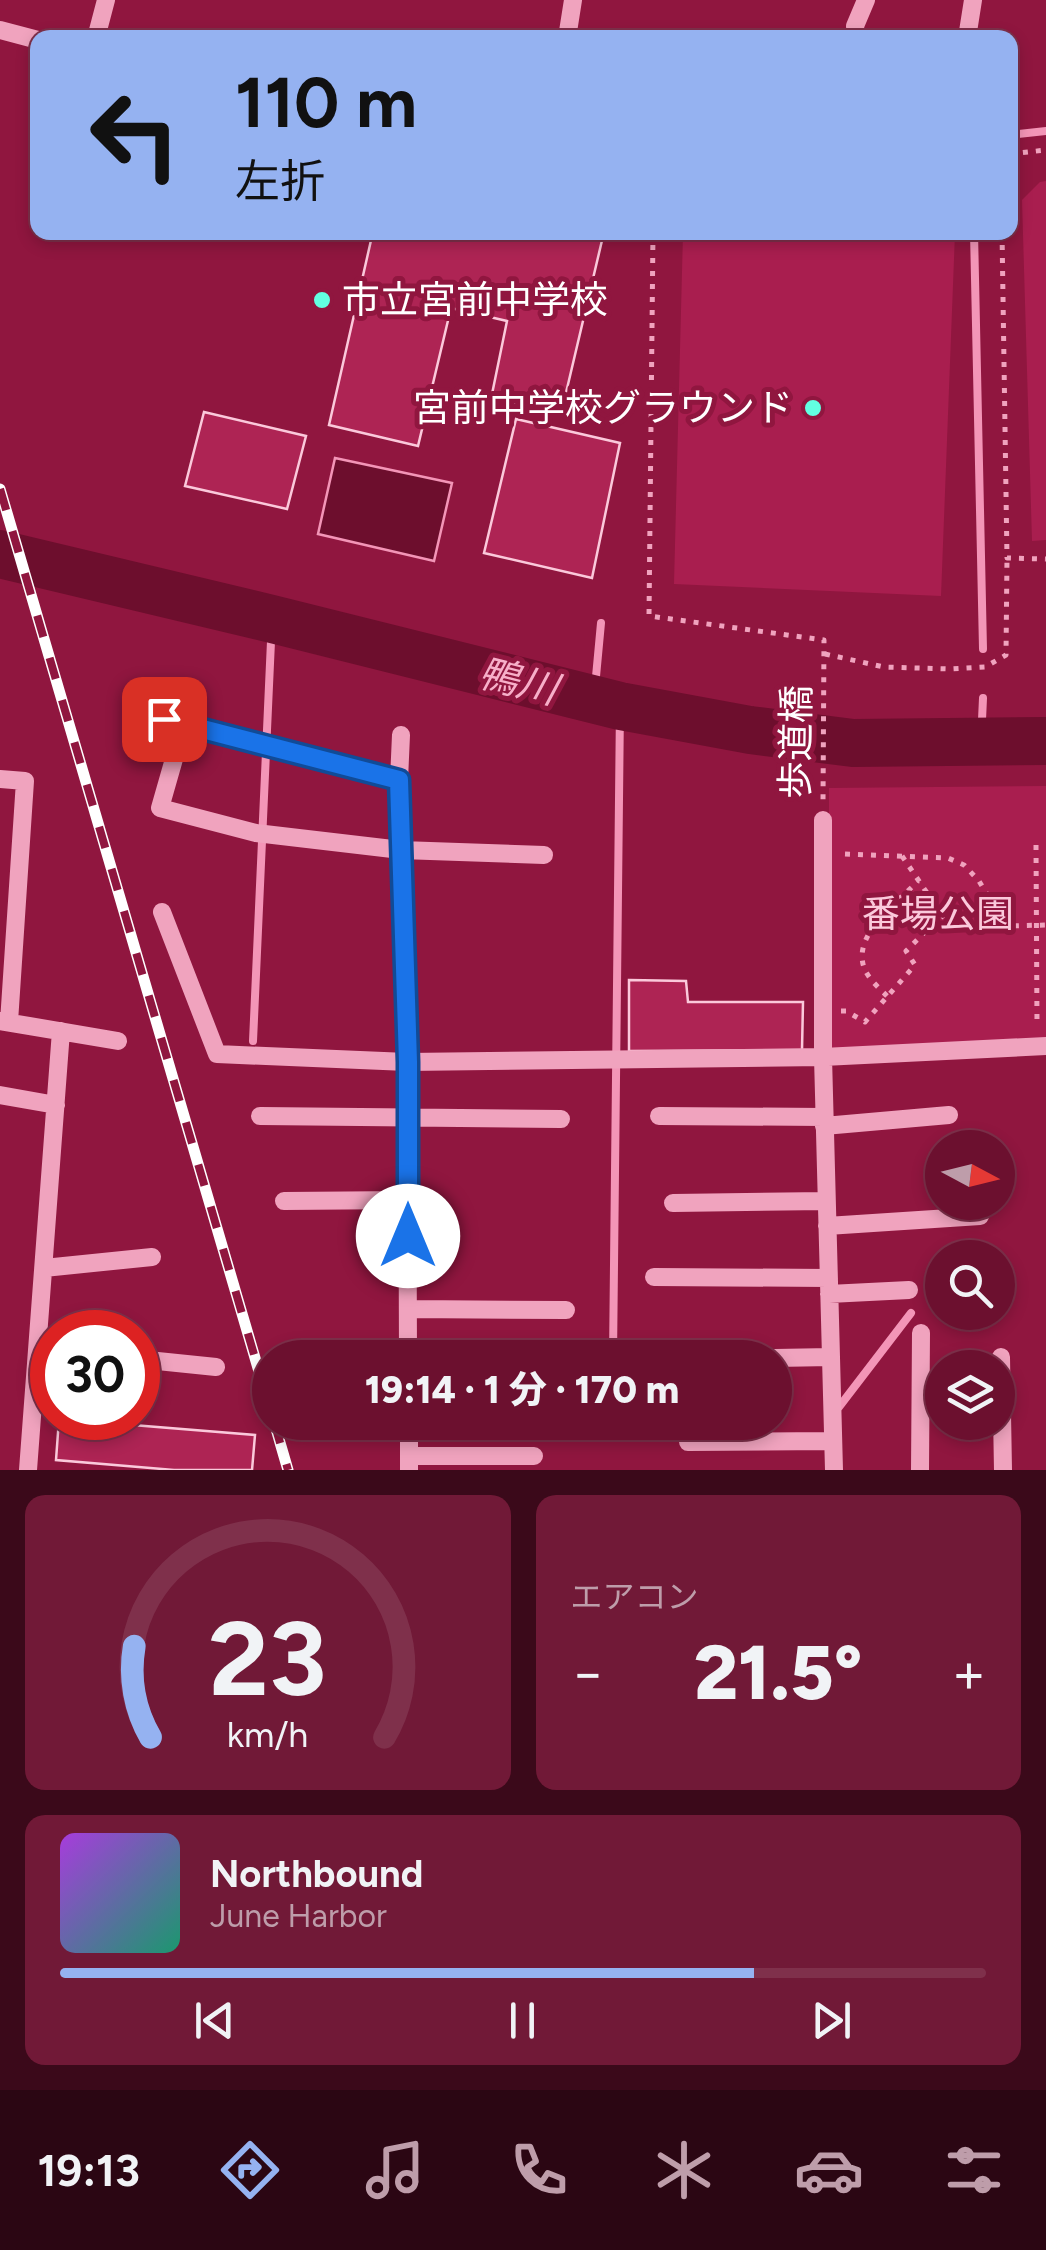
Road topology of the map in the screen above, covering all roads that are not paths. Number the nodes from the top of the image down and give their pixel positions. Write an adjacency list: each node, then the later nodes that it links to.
1 (106, 0): 6 (street)
2 (573, 0): 7 (street)
3 (866, 0): 8 (street)
4 (973, 0): 9 (street)
5 (0, 30): 10 (street)
6 (98, 30)
7 (568, 30)
8 (855, 30)
9 (968, 30)
10 (30, 38)
11 (164, 719): 12 (street)
12 (184, 724): 15 (street); 17 (street)
13 (401, 735): 15 (street)
14 (0, 780): 19 (street)
15 (399, 780): 17 (street)
16 (823, 820): 25 (street)
17 (401, 850): 18 (street); 26 (street)
18 (544, 855)
19 (8, 904): 21 (street)
20 (162, 912): 26 (street)
21 (4, 1022): 22 (street)
22 (61, 1031): 23 (street); 28 (street)
23 (118, 1041)
24 (1042, 1046): 25 (street)
25 (823, 1057): 26 (street); 34 (street)
26 (408, 1062): 32 (street)
27 (0, 1095): 28 (street)
28 (56, 1105): 42 (street)
29 (949, 1115): 34 (street)
30 (260, 1116): 32 (street)
31 (659, 1116): 34 (street)
32 (407, 1118): 33 (street); 36 (street)
33 (561, 1119)
34 (824, 1121): 37 (street)
35 (284, 1200): 36 (street)
36 (408, 1200): 46 (street)
37 (826, 1201): 38 (street); 40 (street)
38 (674, 1203)
39 (925, 1220): 40 (street)
40 (827, 1226): 44 (street)
41 (152, 1257): 42 (street)
42 (44, 1268): 47 (street)
43 (654, 1277): 44 (street)
44 (829, 1286): 45 (street); 52 (street)
45 (908, 1290)
46 (408, 1309): 48 (street); 50 (street)
47 (45, 1310)
48 (566, 1310)
49 (921, 1333): 63 (street)
50 (408, 1340)
51 (792, 1358): 52 (street)
52 (831, 1358): 58 (street)
53 (160, 1361): 54 (street)
54 (216, 1367)
55 (32, 1440): 61 (street)
56 (1003, 1440): 64 (street)
57 (688, 1442): 58 (street)
58 (833, 1442): 62 (street)
59 (534, 1456): 60 (street)
60 (409, 1463)
61 (28, 1470)
62 (834, 1470)
63 (920, 1470)
64 (1004, 1470)

